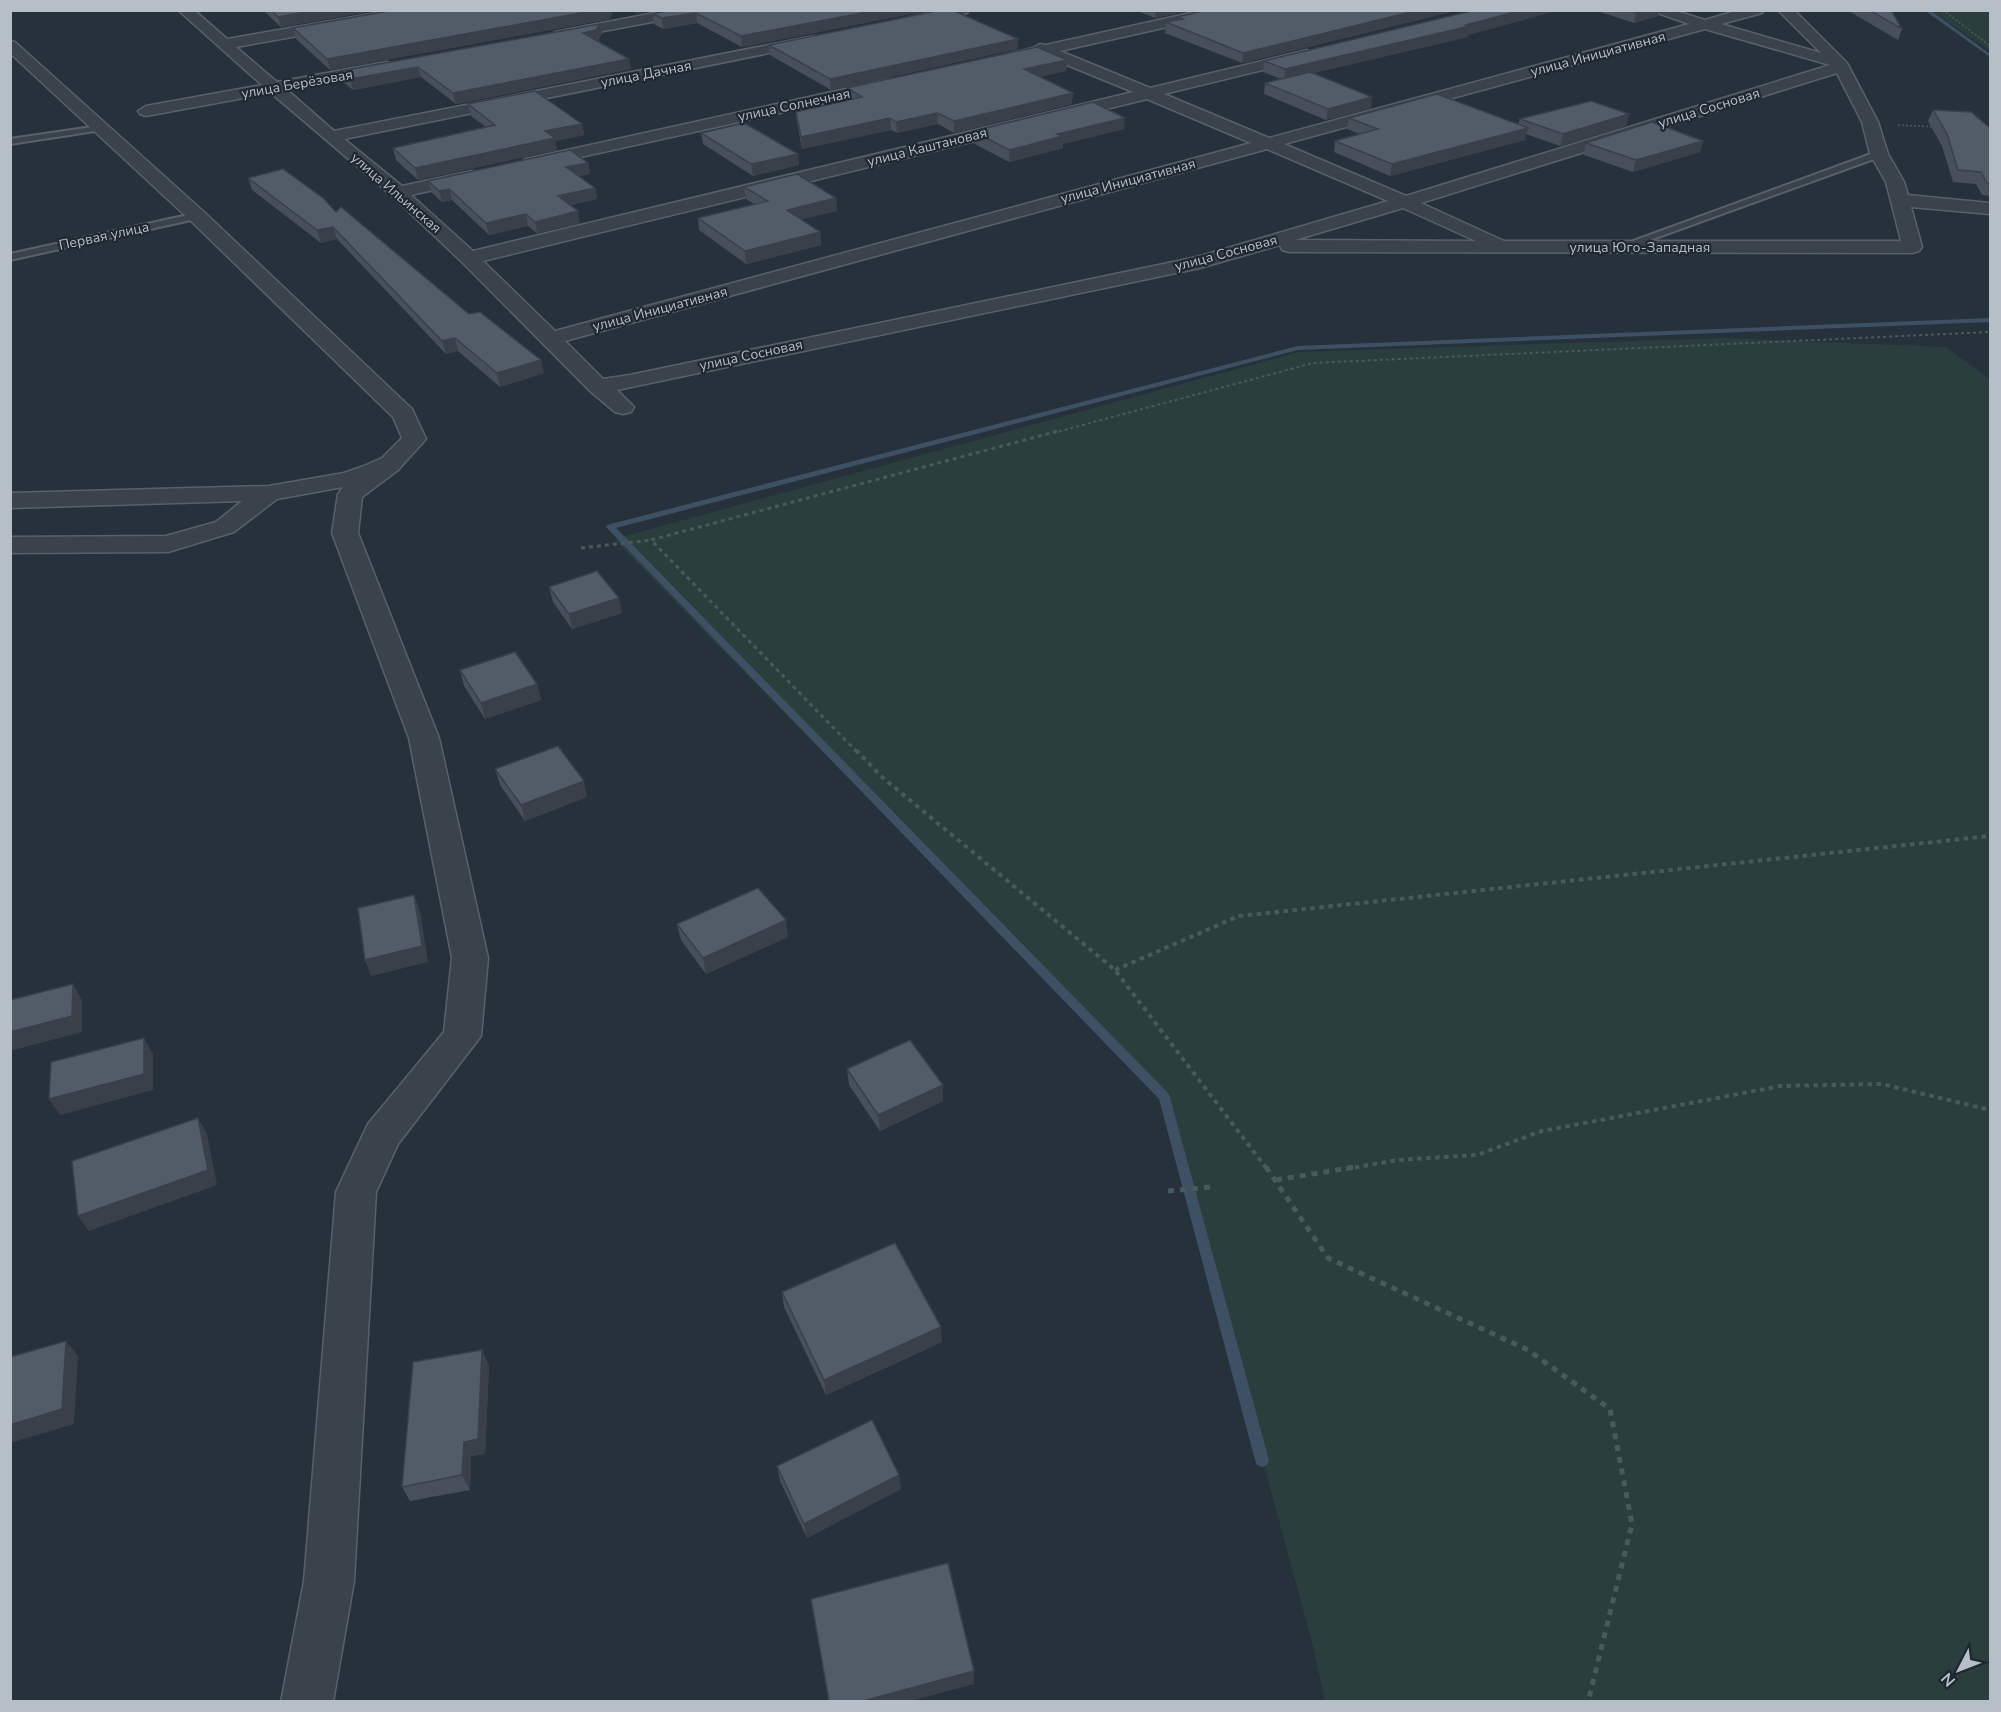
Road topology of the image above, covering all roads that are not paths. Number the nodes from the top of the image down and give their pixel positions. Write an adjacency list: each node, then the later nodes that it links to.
1 (185, 10): 14 (street, улица Ильинская)
2 (421, 10): 14 (street)
3 (695, 10): 13 (street)
4 (1225, 10): 16 (street)
5 (1656, 10): 10 (street)
6 (1757, 10): 10 (street, улица Инициативная)
7 (1785, 10): 20 (street)
8 (960, 13): 9 (street)
9 (895, 24)
10 (1707, 25): 20 (street); 28 (street, улица Инициативная)
11 (825, 38): 26 (street, улица Дачная)
12 (1015, 38): 16 (street)
13 (543, 39)
14 (225, 44): 22 (street, улица Ильинская)
15 (13, 50): 25 (street)
16 (1046, 51): 18 (street); 23 (street)
17 (1318, 52): 23 (street, улица Каштановая)
18 (988, 63)
19 (403, 64): 22 (street, улица Берёзовая)
20 (1840, 65): 29 (street, улица Юго-Западная); 34 (street, улица Сосновая)
21 (907, 81): 30 (street, улица Солнечная)
22 (274, 88): 24 (street, улица Берёзовая); 26 (street, улица Ильинская)
23 (1147, 94): 28 (street); 41 (street, улица Каштановая)
24 (146, 111)
25 (99, 128): 27 (lane); 36 (street)
26 (331, 137): 32 (street, улица Ильинская)
27 (10, 142)
28 (1264, 144): 34 (street); 42 (street, улица Инициативная)
29 (1879, 154): 33 (street, улица Юго-Западная); 38 (lane)
30 (513, 167)
31 (490, 172): 32 (street)
32 (398, 192): 41 (street, улица Ильинская)
33 (1900, 200): 35 (street); 38 (street, улица Юго-Западная)
34 (1405, 202): 37 (street); 39 (street, улица Сосновая)
35 (1990, 208)
36 (197, 216): 40 (lane, Первая улица); 45 (street)
37 (1504, 246): 38 (street, улица Юго-Западная); 39 (street, улица Юго-Западная)
38 (1622, 247)
39 (1235, 251): 43 (street, улица Сосновая)
40 (10, 257)
41 (469, 258): 42 (street, улица Ильинская)
42 (550, 339): 43 (street, улица Ильинская)
43 (598, 386): 44 (street, улица Ильинская)
44 (623, 407)
45 (389, 465): 46 (street); 49 (street)
46 (269, 493): 47 (street); 48 (street)
47 (10, 501)
48 (10, 545)
49 (307, 1701)

